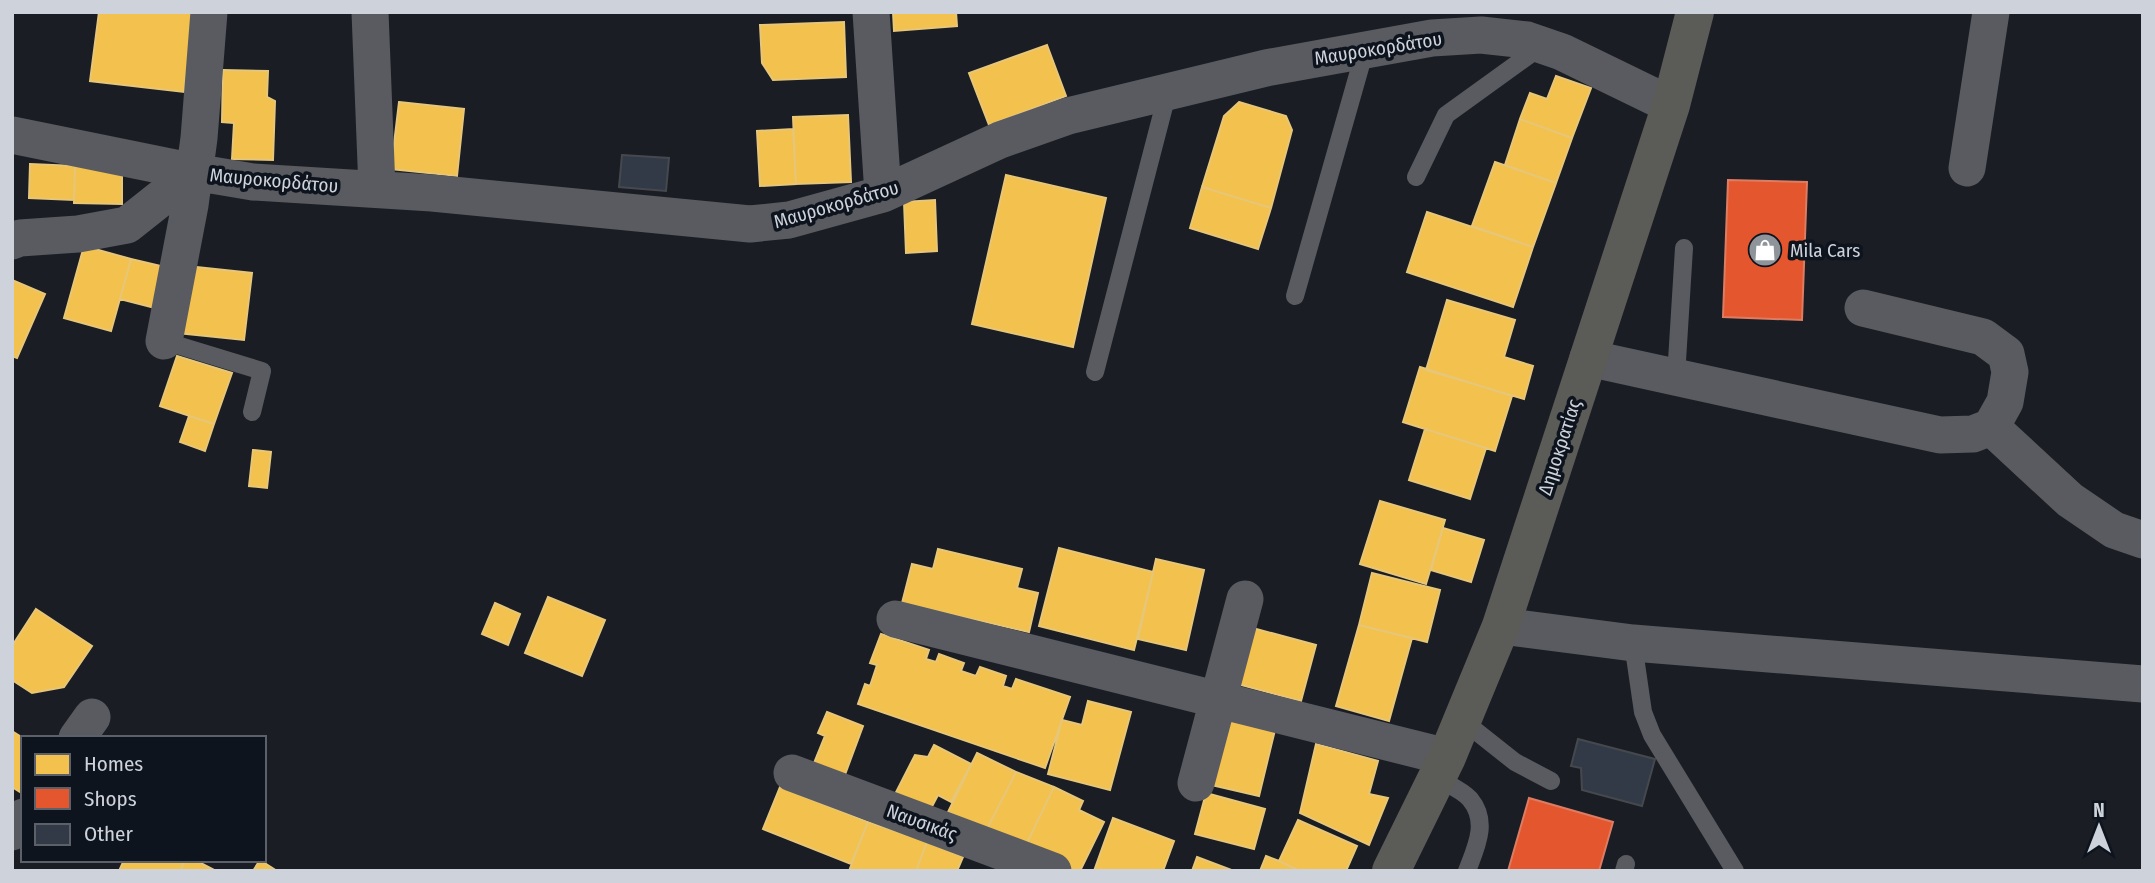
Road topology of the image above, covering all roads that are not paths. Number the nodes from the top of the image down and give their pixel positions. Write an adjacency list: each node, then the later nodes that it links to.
1 (209, 12): 12 (street)
2 (370, 12): 14 (street)
3 (871, 12): 15 (street)
4 (1695, 12): 9 (main road, Δημοκρατίας)
5 (1991, 12): 11 (street)
6 (1543, 45): 7 (street, Μαυροκορδάτου); 9 (street, Μαυροκορδάτου); 13 (lane)
7 (1365, 50): 8 (street, Μαυροκορδάτου); 18 (lane)
8 (1168, 91): 15 (street, Μαυροκορδάτου); 22 (lane)
9 (1671, 106): 21 (main road, Δημοκρατίας)
10 (12, 135): 12 (street, Μαυροκορδάτου)
11 (1967, 167)
12 (194, 172): 14 (street, Μαυροκορδάτου); 16 (street); 20 (street)
13 (1416, 177)
14 (377, 189): 15 (street, Μαυροκορδάτου)
15 (883, 194)
16 (12, 241)
17 (1684, 248): 23 (lane)
18 (1295, 296)
19 (1863, 308): 25 (street)
20 (164, 341): 24 (lane)
21 (1588, 358): 23 (street); 29 (main road, Δημοκρατίας)
22 (1095, 372)
23 (1676, 377): 25 (street)
24 (251, 412)
25 (1991, 426): 26 (street)
26 (2143, 540)
27 (1245, 599): 32 (street)
28 (895, 619): 32 (street)
29 (1501, 626): 30 (street); 33 (main road, Δημοκρατίας)
30 (1633, 643): 31 (street); 41 (lane)
31 (2143, 684)
32 (1218, 700): 34 (street); 37 (street)
33 (1462, 720): 34 (main road, Δημοκρατίας); 36 (lane)
34 (1442, 768): 39 (main road, Δημοκρατίας); 40 (lane)
35 (792, 773): 38 (street, Ναυσικάς)
36 (1551, 780)
37 (1196, 783)
38 (1053, 871)
39 (1391, 871)
40 (1467, 871)
41 (1735, 871)

